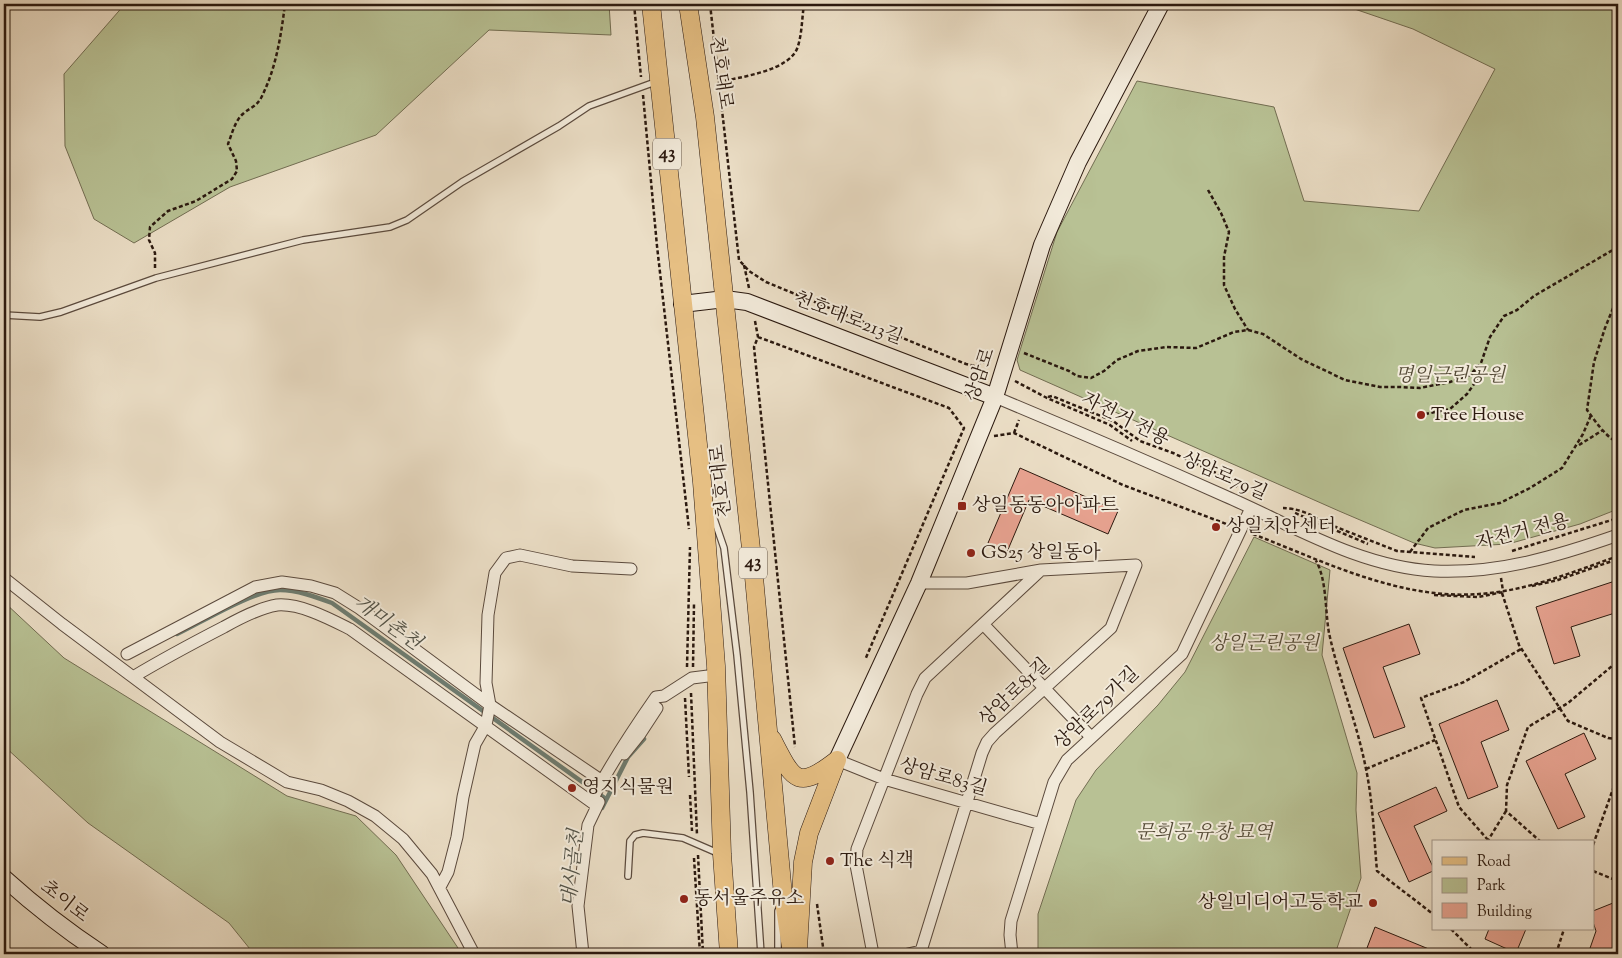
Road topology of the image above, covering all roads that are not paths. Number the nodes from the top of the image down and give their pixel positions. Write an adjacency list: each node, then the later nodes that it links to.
1 (651, 4): 4 (main road, 천호대로 / 43)
2 (688, 4): 5 (main road, 천호대로 / 43)
3 (1161, 4): 8 (main road, 상암로)
4 (659, 80): 6 (main road, 천호대로 / 43); 7 (lane)
5 (724, 299): 6 (main road, 천호대로213길); 8 (main road, 천호대로213길); 23 (main road, 천호대로 / 43)
6 (682, 304): 9 (main road, 천호대로 / 43)
7 (4, 315)
8 (995, 397): 10 (street, 상암로79길); 15 (main road, 상암로)
9 (702, 482): 18 (main road, 천호대로 / 43); 40 (lane)
10 (1251, 508): 11 (street, 상암로79길); 24 (street, 상암로79가길)
11 (1618, 535)
12 (631, 569): 21 (street)
13 (1042, 570): 15 (street, 상암로81길); 16 (street); 20 (street, 상암로81길)
14 (4, 578): 19 (street)
15 (919, 583): 25 (main road, 상암로)
16 (983, 624): 20 (street); 26 (street)
17 (126, 654): 21 (street)
18 (716, 675): 27 (street); 31 (main road, 천호대로 / 43)
19 (133, 677): 22 (street); 34 (street)
20 (1045, 688): 24 (street); 28 (street, 상암로81길)
21 (490, 706): 22 (street); 27 (street)
22 (486, 725): 27 (street); 34 (street)
23 (768, 733): 25 (main road); 30 (main road, 천호대로 / 43)
24 (1091, 737): 29 (street, 상암로79가길)
25 (837, 760): 26 (street, 상암로83길); 43 (main road)
26 (884, 779): 28 (street, 상암로83길); 44 (street)
27 (600, 793): 38 (street)
28 (967, 803): 29 (street, 상암로83길); 36 (street, 상암로81길)
29 (1041, 824): 46 (street, 상암로79가길)
30 (777, 828): 41 (lane); 42 (main road, 천호대로 / 43)
31 (722, 854): 32 (lane); 39 (main road, 천호대로 / 43)
32 (628, 876)
33 (4, 878): 35 (main road, 초이로)
34 (440, 887): 37 (street)
35 (92, 951)
36 (921, 953): 45 (street)
37 (474, 954)
38 (583, 954)
39 (728, 954)
40 (762, 954)
41 (778, 954)
42 (792, 954)
43 (797, 954)
44 (873, 954)
45 (908, 954)
46 (1012, 954)

